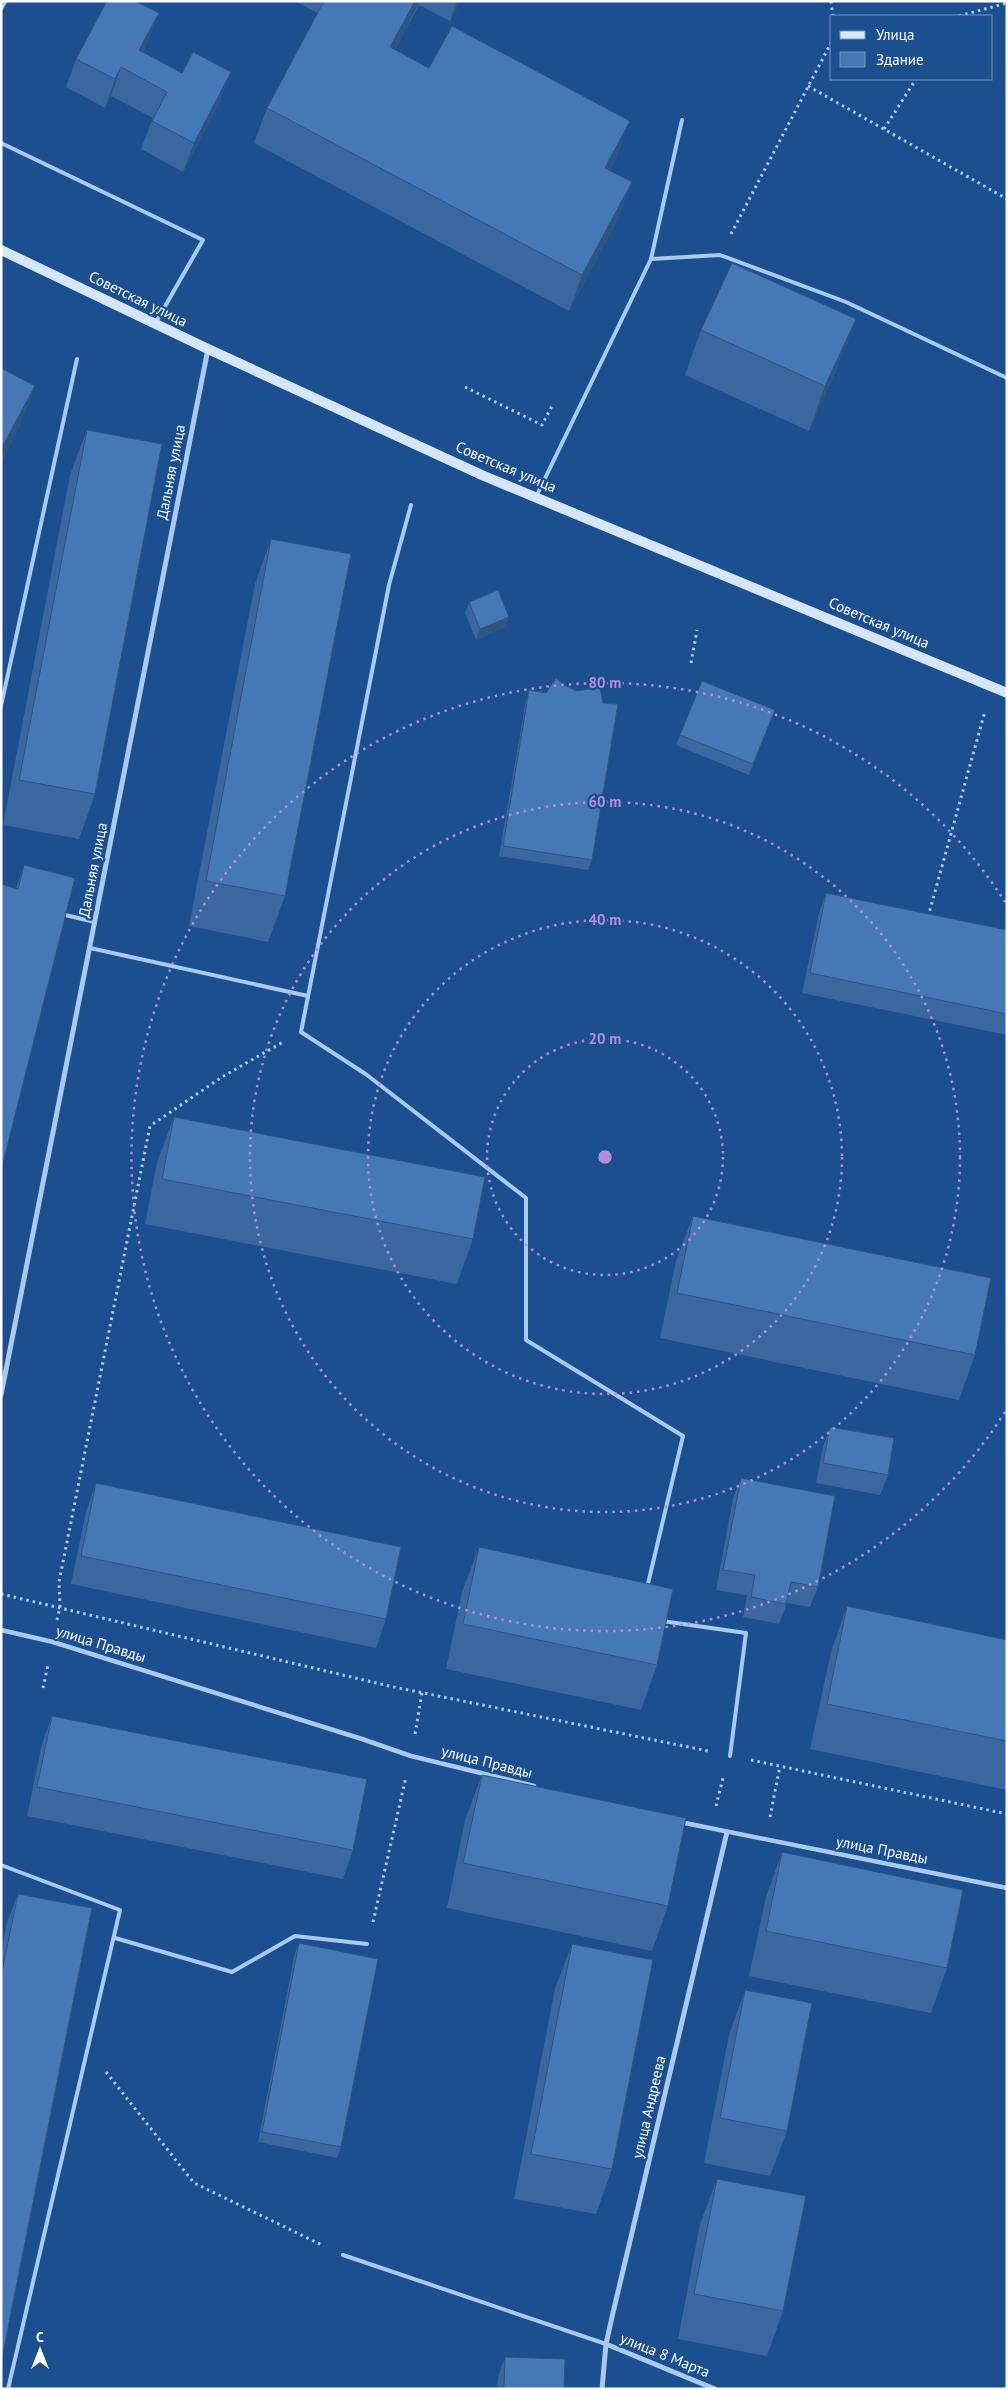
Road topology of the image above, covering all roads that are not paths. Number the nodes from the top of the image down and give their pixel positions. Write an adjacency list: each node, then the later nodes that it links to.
1 (5, 1): 2 (street)
2 (1, 8)
3 (682, 120): 6 (lane)
4 (1, 143): 7 (lane)
5 (1, 250): 7 (main road, Советская улица)
6 (651, 259): 10 (lane); 11 (lane)
7 (155, 324): 8 (main road, Советская улица)
8 (208, 349): 11 (main road, Советская улица); 16 (street, Дальняя улица)
9 (77, 359): 14 (lane)
10 (1007, 378)
11 (536, 497): 13 (main road, Советская улица)
12 (411, 505): 18 (lane)
13 (1007, 692)
14 (1, 706)
15 (59, 913): 16 (lane)
16 (96, 922): 17 (street, Дальняя улица)
17 (90, 948): 18 (lane); 19 (street, Дальняя улица)
18 (308, 996): 20 (lane)
19 (1, 1394)
20 (647, 1589)
21 (660, 1621): 23 (lane)
22 (1, 1630): 24 (street, улица Правды)
23 (730, 1756)
24 (536, 1787)
25 (671, 1820): 26 (street, улица Правды)
26 (727, 1832): 28 (street, улица Правды); 32 (street, улица Андреева)
27 (1, 1865): 29 (lane)
28 (1007, 1888)
29 (115, 1938): 30 (lane); 33 (lane)
30 (368, 1944)
31 (343, 2255): 32 (lane)
32 (606, 2344): 34 (street, улица Андреева); 35 (street, улица 8 Марта)
33 (8, 2389)
34 (602, 2389)
35 (715, 2389)

